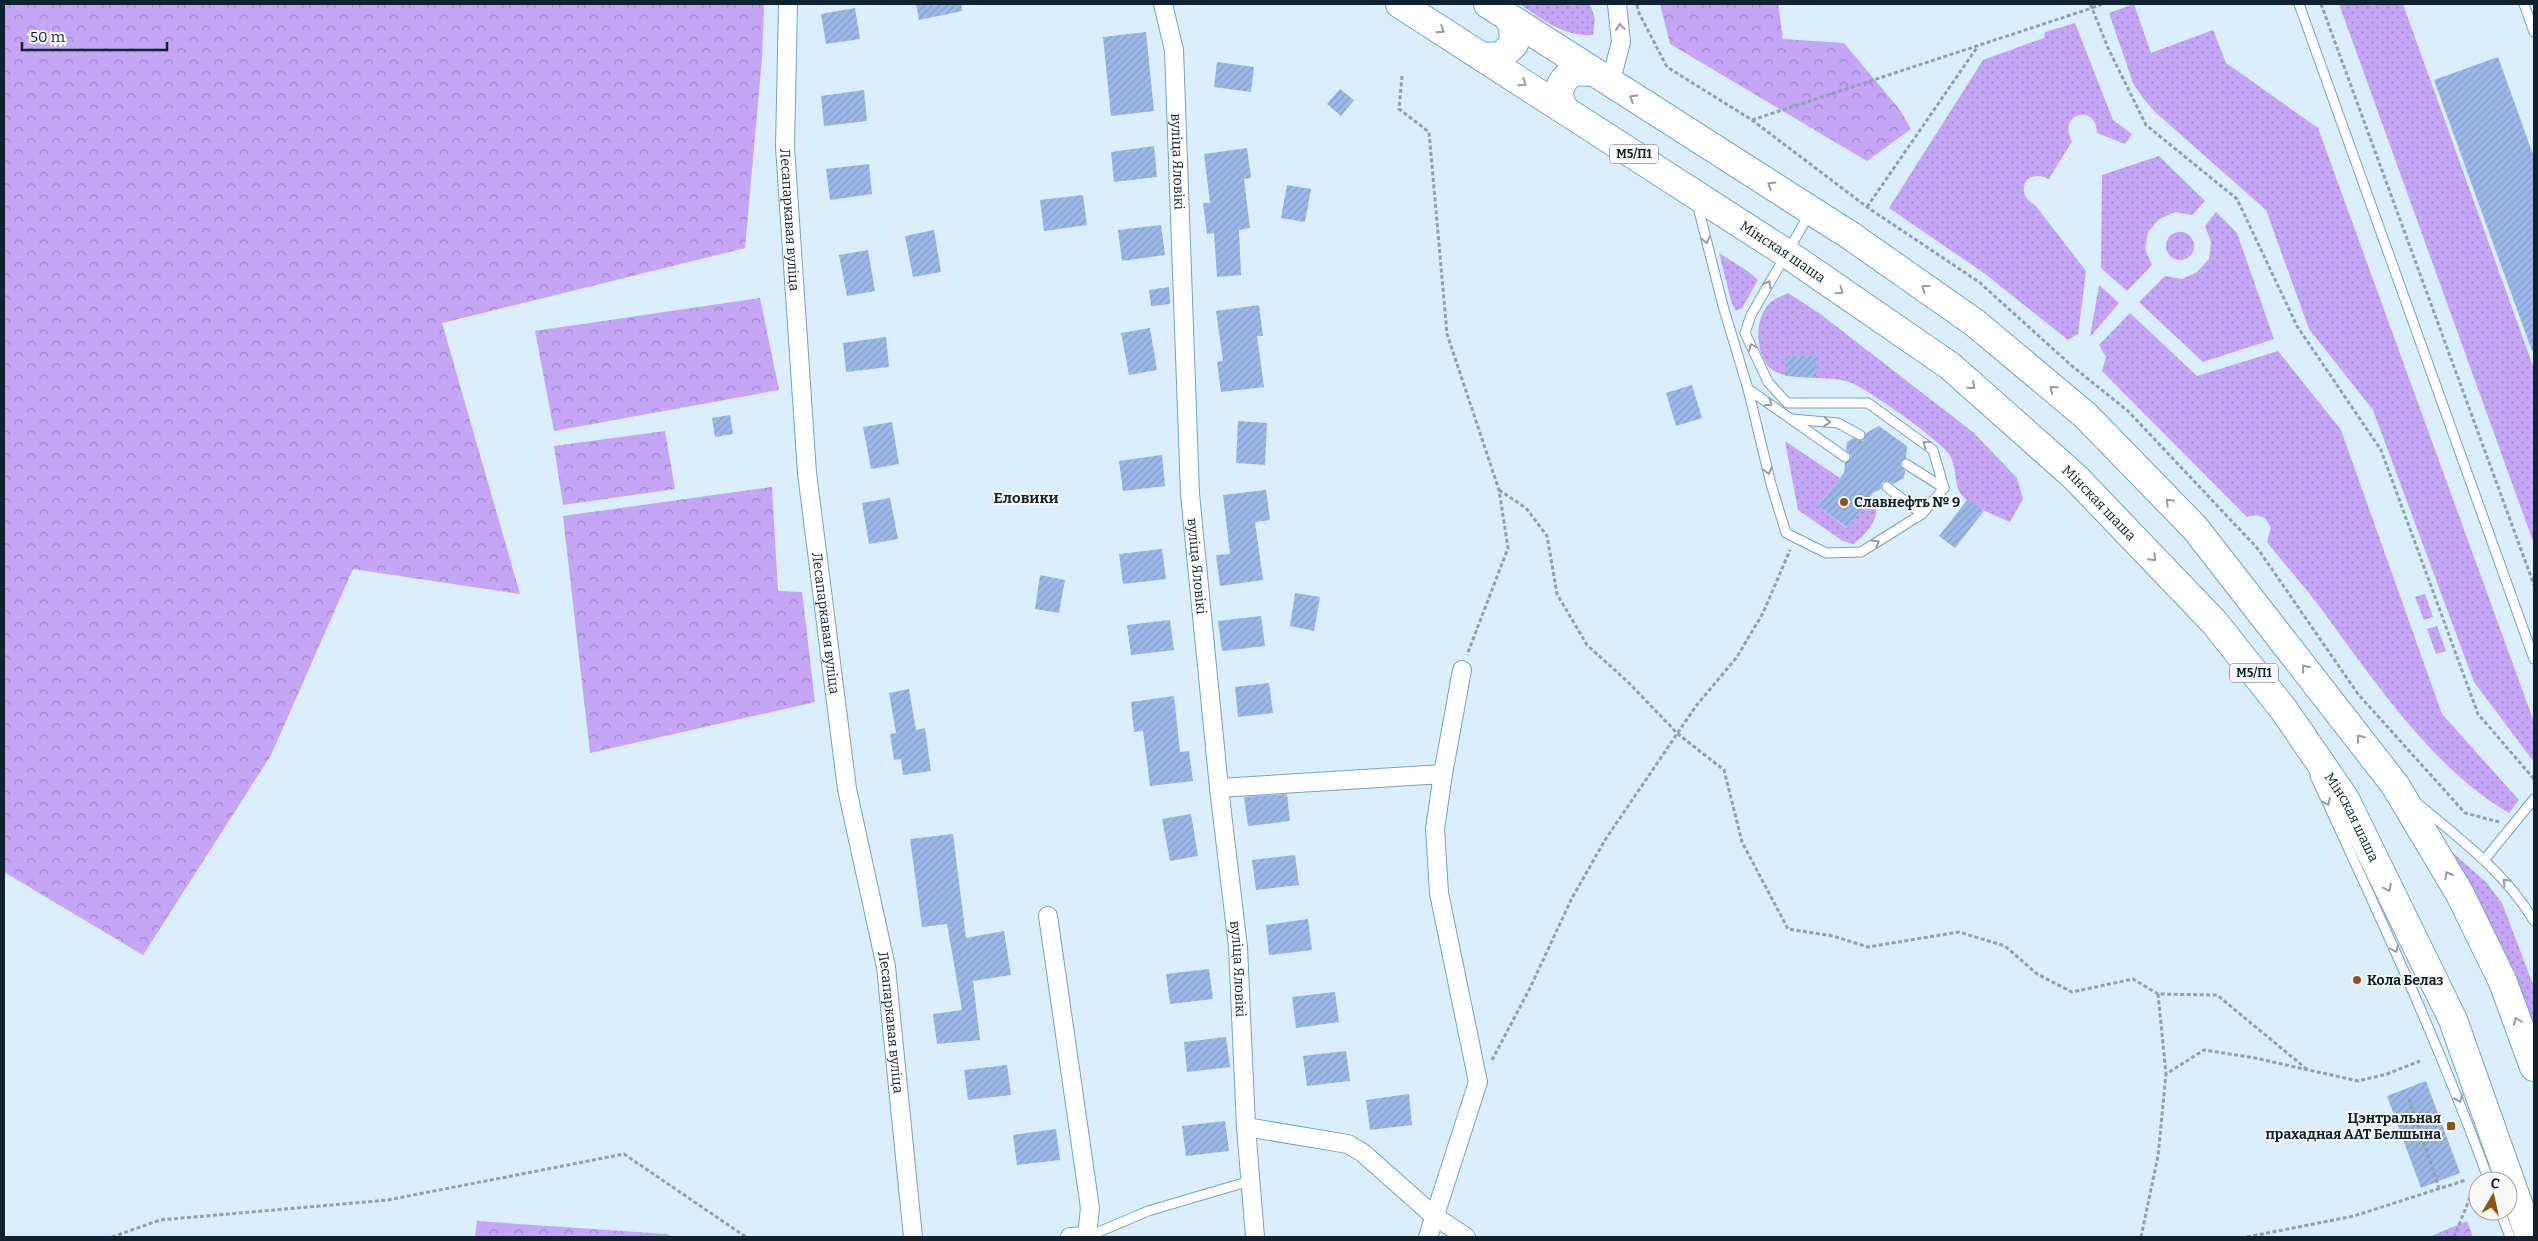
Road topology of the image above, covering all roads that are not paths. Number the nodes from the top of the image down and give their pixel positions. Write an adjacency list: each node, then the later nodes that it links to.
1 (788, 4): 39 (street, Лесапаркавая вуліца)
2 (1163, 4): 28 (street, вуліца Яловікі)
3 (1400, 4): 9 (main road, Мінская шаша / М5/П1, one-way to 9)
4 (1617, 4): 10 (street, one-way to 4)
5 (2299, 4): 23 (lane)
6 (2524, 4): 8 (lane)
7 (1498, 10): 9 (main road); 10 (main road, М5/П1)
8 (2534, 32)
9 (1482, 56): 11 (main road, Мінская шаша / М5/П1, one-way to 11)
10 (1601, 78): 11 (main road); 13 (main road, М5/П1, one-way to 10)
11 (1565, 110): 12 (main road, Мінская шаша / М5/П1)
12 (1694, 193): 14 (main road, Мінская шаша / М5/П1); 15 (lane, one-way to 15)
13 (1812, 211): 14 (lane); 27 (main road, М5/П1, one-way to 13)
14 (1786, 253): 21 (lane, one-way to 14); 25 (main road, Мінская шаша / М5/П1, one-way to 25)
15 (1748, 389): 16 (lane, one-way to 16); 22 (lane, one-way to 22)
16 (1791, 419): 17 (lane, one-way to 17); 18 (lane)
17 (1860, 435)
18 (1846, 457)
19 (1906, 464): 21 (lane)
20 (1886, 487): 22 (lane)
21 (1944, 488): 22 (lane)
22 (1922, 514)
23 (2534, 659)
24 (1462, 670): 26 (street)
25 (2284, 710): 35 (lane, one-way to 35); 46 (main road, Мінская шаша / М5/П1, one-way to 46)
26 (1443, 774): 28 (street); 37 (street)
27 (2396, 785): 30 (lane); 33 (main road, М5/П1, one-way to 27)
28 (1219, 788): 34 (street, вуліца Яловікі)
29 (2534, 799): 30 (lane)
30 (2485, 859): 32 (lane, one-way to 30)
31 (1048, 916): 41 (street)
32 (2534, 921)
33 (2534, 1067)
34 (1246, 1127): 36 (street, вуліца Яловікі); 37 (street)
35 (2485, 1171)
36 (1250, 1181): 41 (lane); 42 (street, вуліца Яловікі)
37 (1434, 1216): 43 (street); 44 (street)
38 (2504, 1221): 45 (lane)
39 (913, 1237)
40 (1070, 1237): 41 (street)
41 (1087, 1237)
42 (1255, 1237)
43 (1428, 1237)
44 (1466, 1237)
45 (2510, 1237)
46 (2530, 1237)

